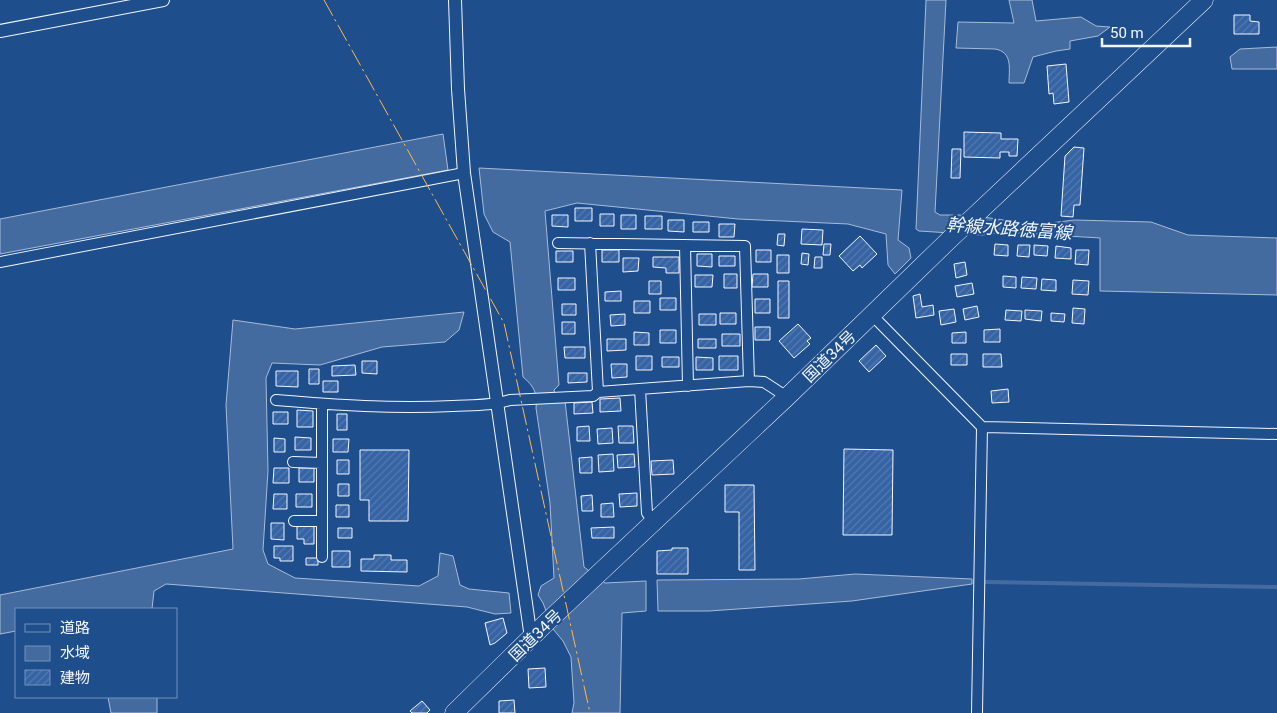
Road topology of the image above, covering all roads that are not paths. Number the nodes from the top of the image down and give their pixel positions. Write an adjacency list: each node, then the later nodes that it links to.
1 (163, 0): 4 (street)
2 (455, 0): 5 (street)
3 (1204, 0): 10 (highway, 国道34号)
4 (0, 31)
5 (464, 172): 9 (street); 18 (street)
6 (558, 243): 7 (street)
7 (590, 243): 8 (street); 14 (street)
8 (685, 245): 11 (street); 12 (street)
9 (0, 262)
10 (871, 314): 15 (highway, 国道34号); 19 (street)
11 (749, 382): 12 (street); 15 (street)
12 (688, 386): 13 (street)
13 (640, 389): 14 (street); 25 (street)
14 (598, 392): 18 (street)
15 (787, 397): 25 (highway, 国道34号)
16 (276, 400): 17 (street)
17 (322, 404): 18 (street); 22 (street)
18 (497, 404): 27 (street)
19 (982, 427): 20 (street); 29 (street)
20 (1277, 434)
21 (293, 462): 22 (street)
22 (322, 462): 24 (street)
23 (294, 521): 24 (street)
24 (322, 521): 26 (street)
25 (654, 522): 27 (highway, 国道34号)
26 (322, 557)
27 (531, 638): 28 (highway, 国道34号)
28 (454, 713)
29 (977, 713)

